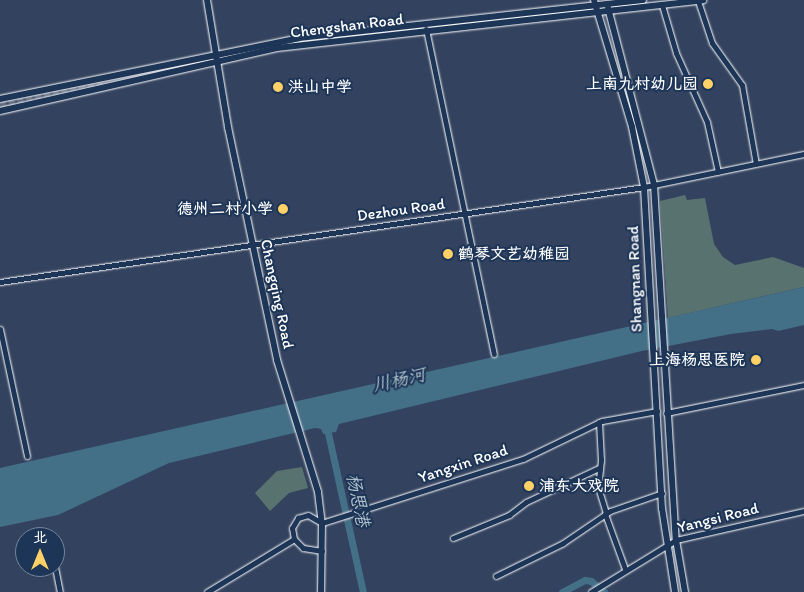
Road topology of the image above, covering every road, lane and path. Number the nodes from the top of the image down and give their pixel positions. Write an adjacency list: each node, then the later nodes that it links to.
1 (207, 0): 9 (main road, Changqing Road)
2 (643, 0): 5 (main road, Chengshan Road)
3 (703, 0): 4 (main road, Chengshan Road)
4 (698, 1): 6 (main road, Chengshan Road); 16 (street)
5 (607, 5): 6 (main road, Chengshan Road); 7 (main road, Chengshan Road); 18 (main road, Shangnan Road)
6 (662, 5): 17 (street)
7 (596, 6): 8 (main road, Chengshan Road); 19 (main road, Shangnan Road)
8 (425, 28): 9 (main road, Chengshan Road); 10 (main road, Chengshan Road); 20 (street)
9 (217, 53): 10 (main road, Changqing Road); 11 (main road, Chengshan Road)
10 (218, 62): 12 (main road, Chengshan Road); 21 (main road, Changqing Road)
11 (152, 68): 12 (main road); 13 (main road, Chengshan Road)
12 (141, 81): 14 (main road, Chengshan Road)
13 (0, 99)
14 (0, 111)
15 (804, 154): 16 (street, Dezhou Road)
16 (756, 164): 17 (street, Dezhou Road)
17 (718, 172): 18 (street, Dezhou Road)
18 (654, 185): 19 (street, Dezhou Road); 27 (main road, Shangnan Road)
19 (644, 187): 20 (street, Dezhou Road); 26 (main road, Shangnan Road)
20 (464, 214): 21 (street, Dezhou Road); 24 (street)
21 (252, 245): 22 (street, Dezhou Road); 34 (main road, Changqing Road)
22 (0, 282)
23 (0, 329): 29 (street)
24 (494, 354)
25 (804, 385): 27 (street)
26 (657, 411): 28 (street, Yangxin Road); 31 (main road, Shangnan Road)
27 (666, 413): 37 (main road, Shangnan Road)
28 (599, 422): 30 (street); 34 (street, Yangxin Road)
29 (27, 456)
30 (599, 468): 33 (street); 35 (street)
31 (662, 492): 33 (street); 38 (main road, Shangnan Road)
32 (804, 511): 37 (street, Yangsi Road)
33 (605, 514): 40 (street); 41 (street)
34 (322, 523): 36 (street); 39 (main road, Changqing Road)
35 (454, 538)
36 (294, 539): 39 (street); 44 (street)
37 (676, 540): 38 (street, Yangsi Road); 48 (main road, Shangnan Road)
38 (666, 545): 40 (street, Yangsi Road); 47 (main road, Shangnan Road)
39 (322, 551): 45 (main road, Changqing Road)
40 (625, 569): 46 (street, Yangsi Road)
41 (496, 576)
42 (57, 577): 43 (street)
43 (60, 592)
44 (206, 592)
45 (321, 592)
46 (592, 592)
47 (675, 592)
48 (686, 592)

